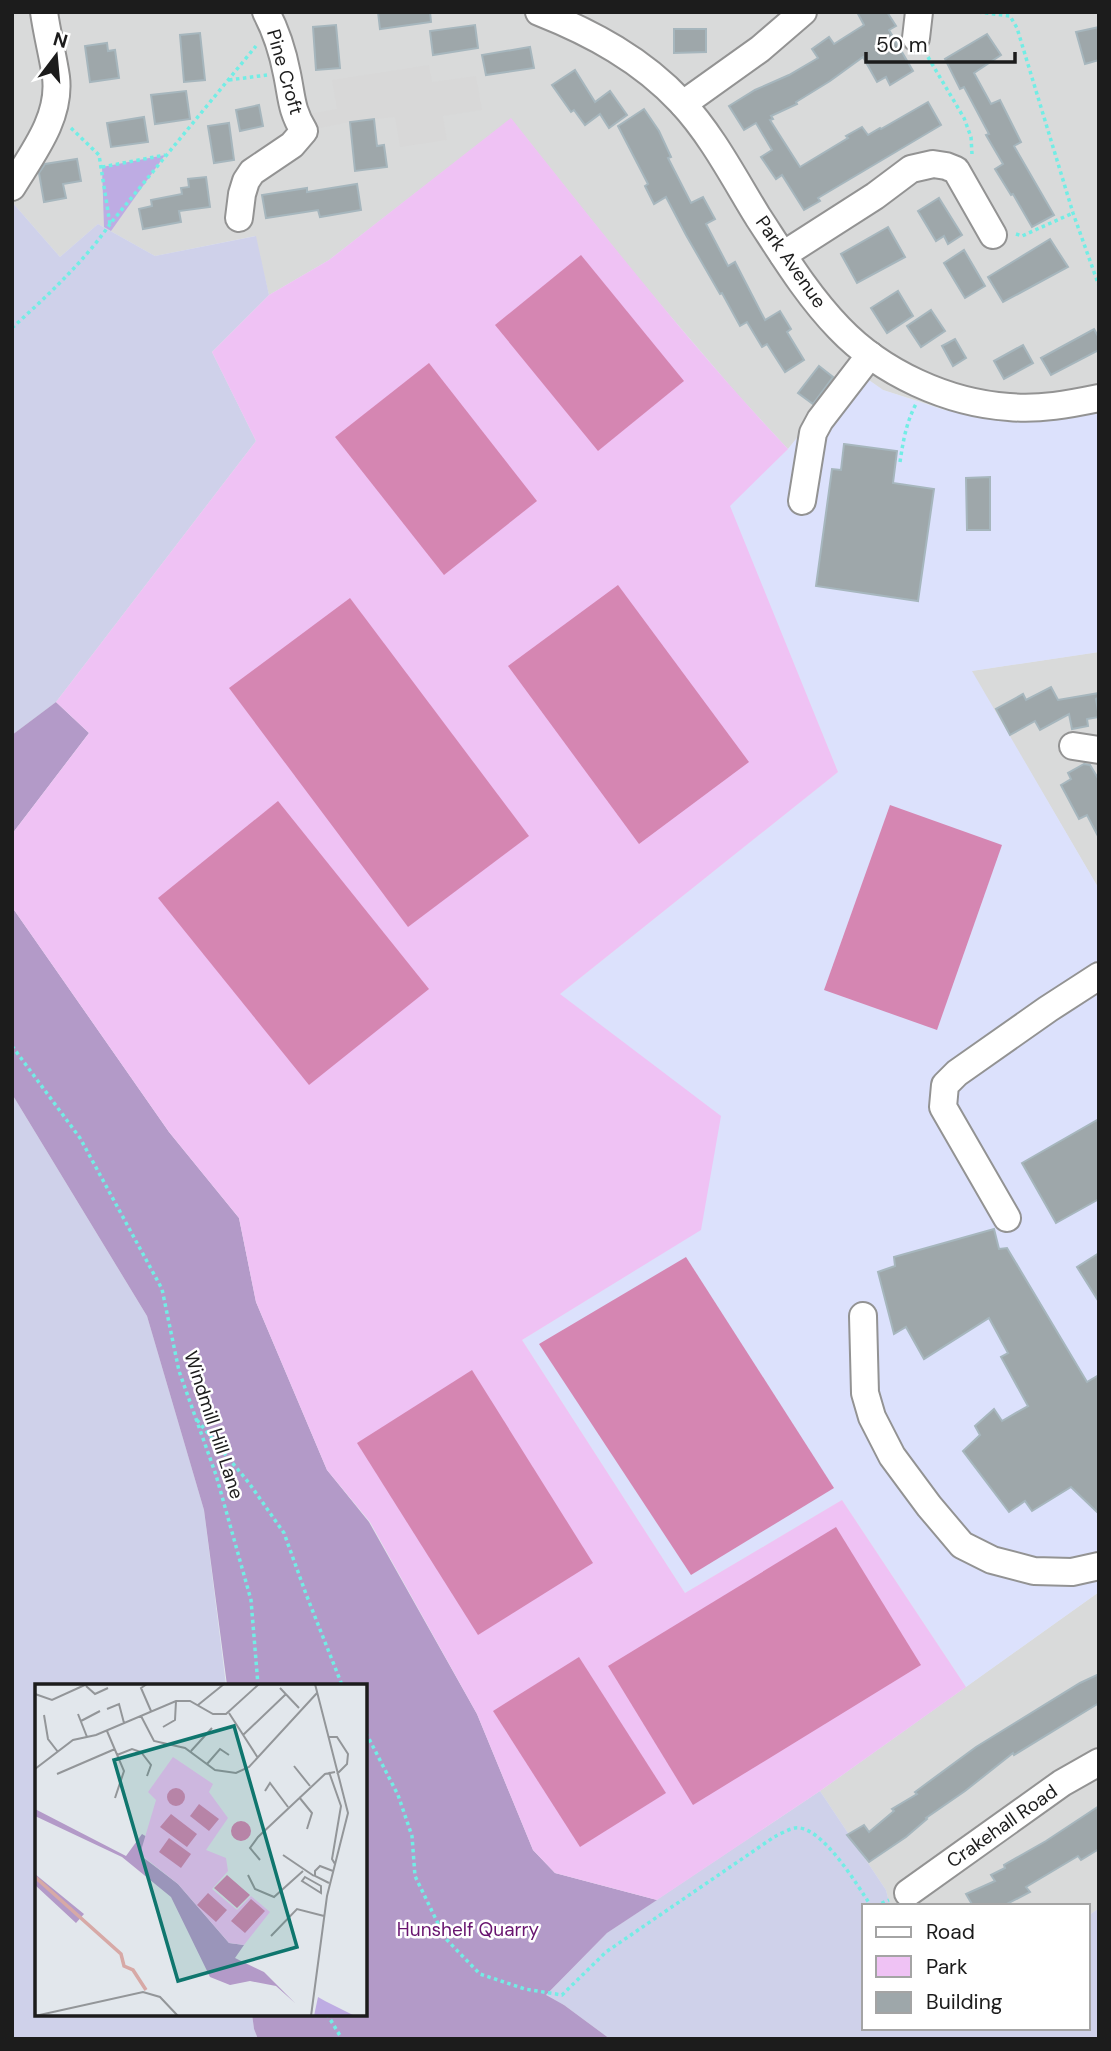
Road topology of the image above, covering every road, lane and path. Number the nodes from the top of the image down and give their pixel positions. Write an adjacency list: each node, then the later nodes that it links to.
1 (44, 12): 11 (street)
2 (539, 12): 6 (street, Park Avenue)
3 (803, 12): 10 (street)
4 (978, 12): 16 (path)
5 (269, 19): 8 (street, Pine Croft); 9 (path)
6 (578, 19): 10 (street, Park Avenue)
7 (917, 25): 14 (path)
8 (287, 73): 9 (path); 17 (street, Pine Croft)
9 (227, 80): 12 (path)
10 (683, 104): 20 (street, Park Avenue)
11 (54, 113): 13 (path); 15 (street)
12 (165, 155): 13 (path); 18 (path)
13 (102, 167): 18 (path)
14 (956, 170): 19 (street); 20 (street)
15 (12, 187)
16 (1073, 213): 19 (path); 21 (path)
17 (239, 218)
18 (110, 223): 22 (path)
19 (993, 235)
20 (783, 255): 23 (street, Park Avenue)
21 (1099, 286)
22 (12, 328)
23 (870, 355): 24 (street, Park Avenue); 27 (street)
24 (926, 386): 25 (street, Park Avenue); 26 (path)
25 (1099, 398)
26 (900, 463)
27 (802, 501)
28 (1099, 976): 30 (street)
29 (12, 1046): 32 (path, Windmill Hill Lane)
30 (1007, 1217)
31 (863, 1316): 33 (street)
32 (195, 1417): 34 (path, Windmill Hill Lane); 35 (path)
33 (1099, 1566)
34 (257, 1684)
35 (342, 1684)
36 (368, 1737): 39 (path)
37 (1099, 1762): 38 (street, Crakehall Road)
38 (908, 1893)
39 (871, 1904)
40 (328, 2016): 41 (path)
41 (342, 2039)

